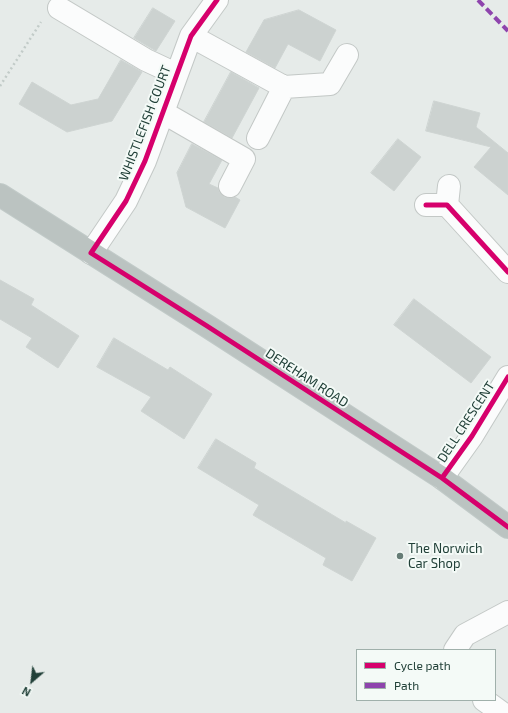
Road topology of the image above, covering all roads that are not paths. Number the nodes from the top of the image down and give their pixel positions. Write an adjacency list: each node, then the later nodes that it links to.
1 (217, 0): 3 (street, WHISTLEFISH COURT)
2 (59, 8): 5 (street)
3 (191, 36): 5 (street, WHISTLEFISH COURT); 6 (street)
4 (347, 55): 6 (street)
5 (176, 74): 7 (street, WHISTLEFISH COURT)
6 (284, 87): 8 (street)
7 (164, 113): 9 (street); 12 (street, WHISTLEFISH COURT)
8 (258, 138)
9 (230, 186)
10 (0, 195): 12 (highway, DEREHAM ROAD)
11 (441, 198): 13 (street)
12 (91, 253): 15 (highway, DEREHAM ROAD)
13 (508, 272)
14 (508, 377): 15 (street, DELL CRESCENT)
15 (442, 478): 16 (highway, DEREHAM ROAD)
16 (508, 527)
17 (508, 612): 18 (street)
18 (456, 649)
19 (485, 701): 20 (street)
20 (502, 713)

